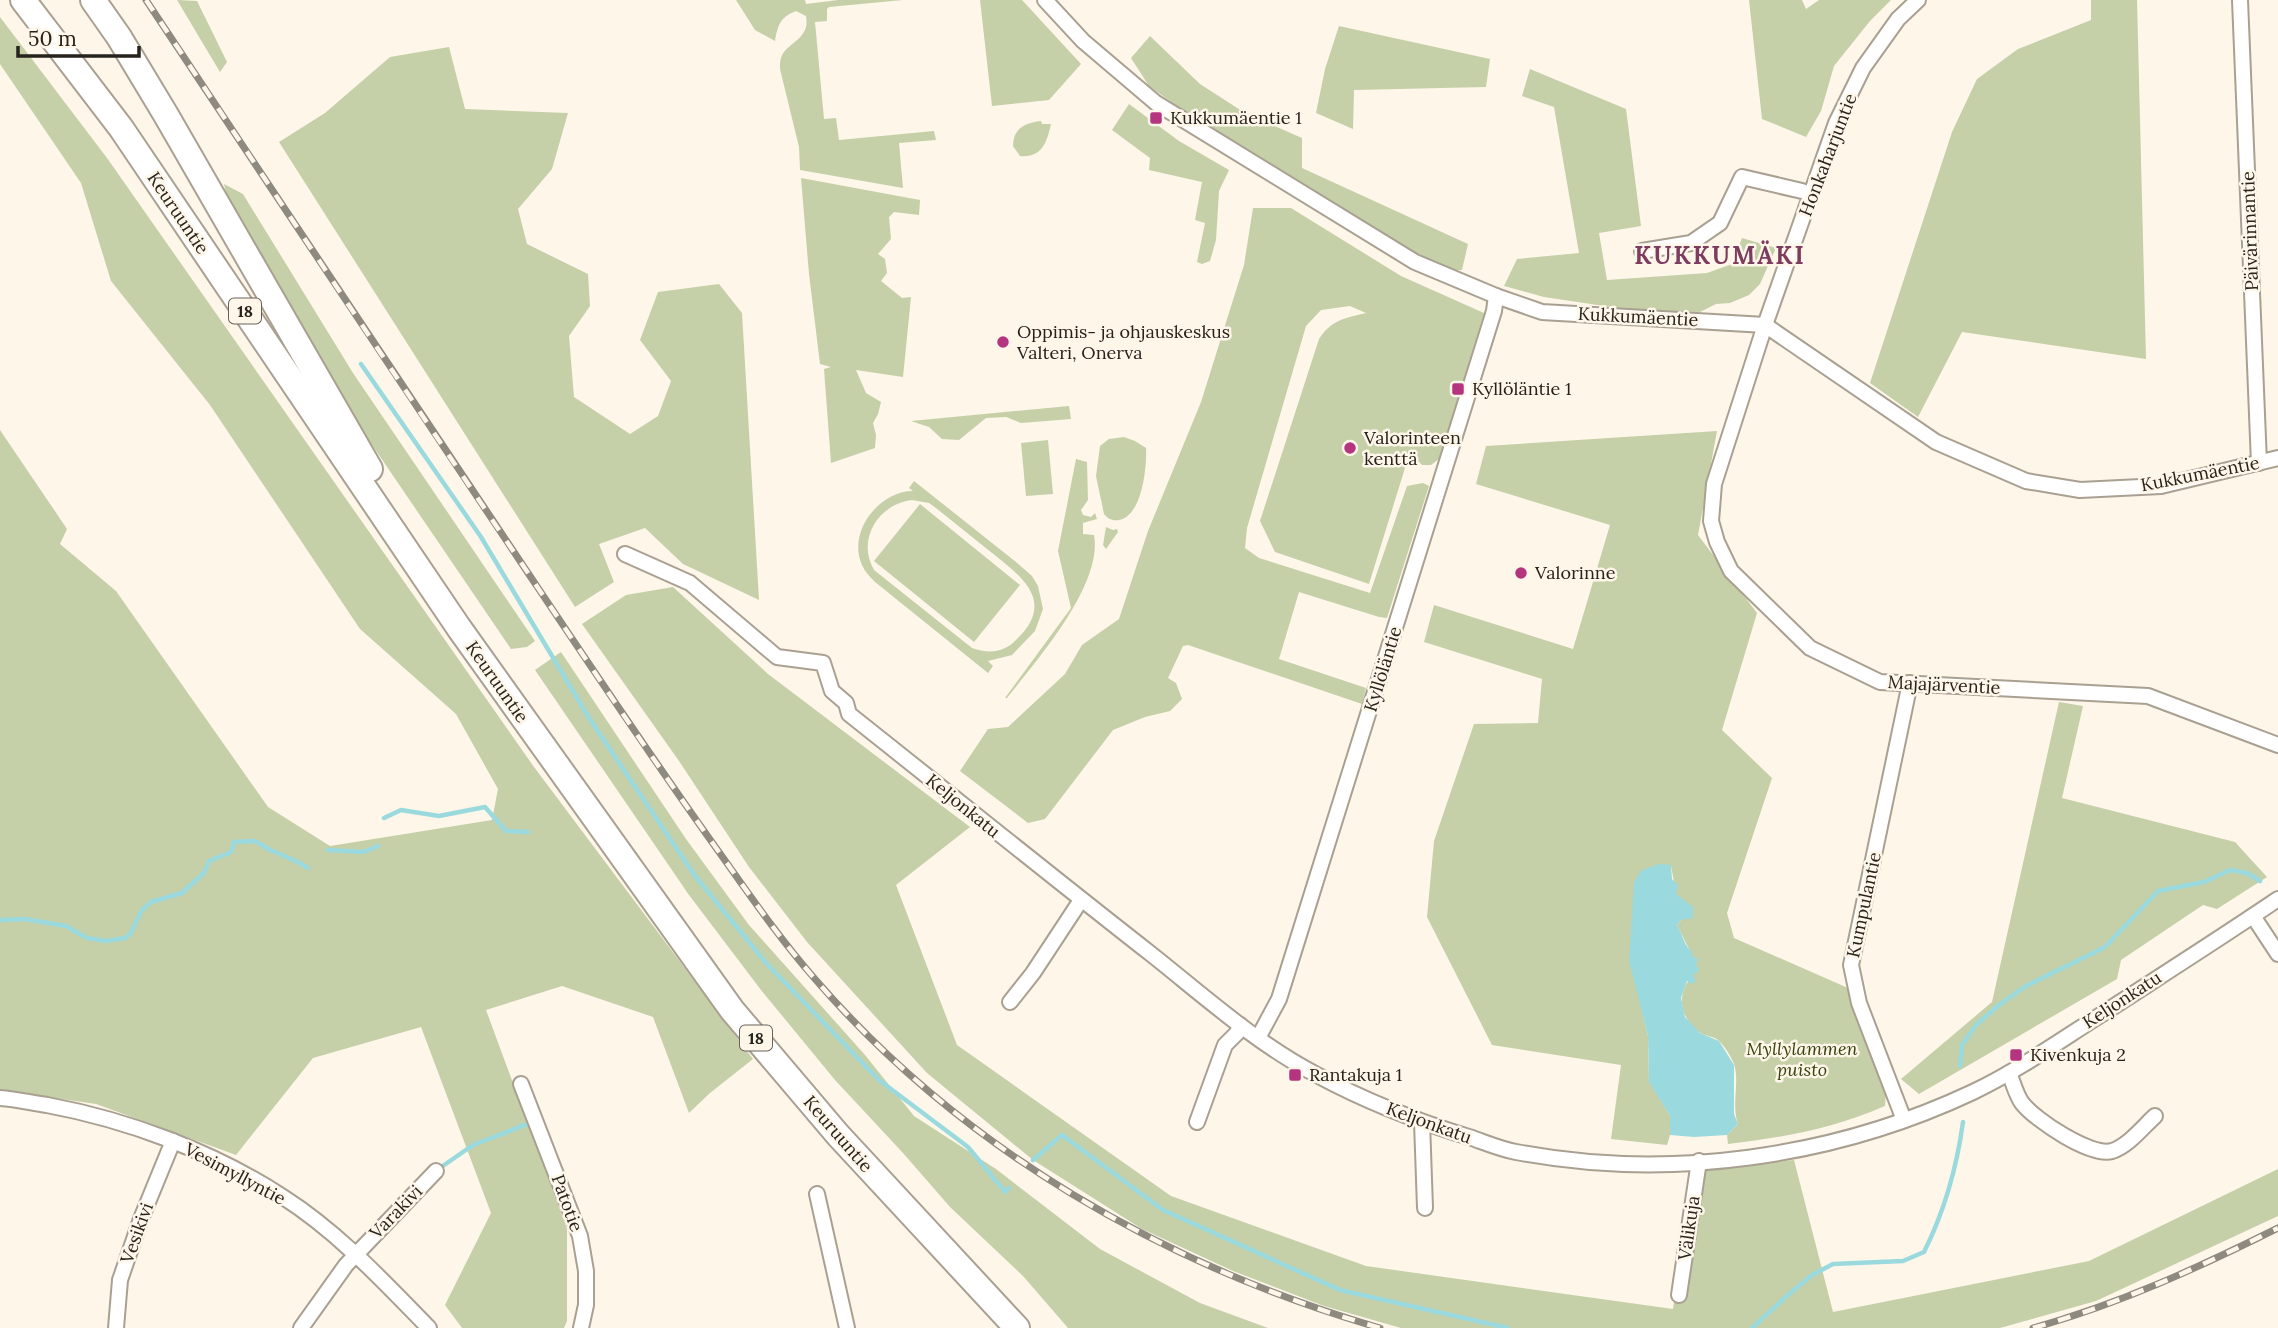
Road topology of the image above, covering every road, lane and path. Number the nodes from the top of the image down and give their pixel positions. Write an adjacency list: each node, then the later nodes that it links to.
1 (23, 0): 13 (highway, Keuruuntie / 18)
2 (93, 0): 13 (highway)
3 (1045, 0): 8 (street, Kukkumäentie)
4 (1918, 0): 9 (street, Honkaharjuntie)
5 (2240, 0): 11 (street, Päivärinnantie)
6 (1802, 191): 7 (street)
7 (1642, 251)
8 (1496, 296): 9 (street, Kukkumäentie); 22 (street, Kyllöläntie)
9 (1765, 325): 11 (street, Kukkumäentie); 14 (street, Majajärventie)
10 (2278, 458): 11 (street, Kukkumäentie)
11 (2259, 463)
12 (625, 554): 16 (street, Keljonkatu)
13 (459, 628): 42 (highway, Keuruuntie / 18)
14 (1910, 683): 15 (street, Majajärventie); 27 (street, Kumpulantie)
15 (2278, 745)
16 (1081, 900): 20 (street); 21 (street, Keljonkatu)
17 (2278, 900): 18 (street, Keljonkatu)
18 (2253, 916): 19 (street); 23 (street, Keljonkatu)
19 (2278, 954)
20 (1010, 1002)
21 (1240, 1025): 22 (street, Keljonkatu); 28 (street)
22 (1258, 1038): 29 (street, Keljonkatu)
23 (2009, 1073): 26 (street); 27 (street, Keljonkatu)
24 (520, 1084): 40 (street, Patotie)
25 (0, 1098): 30 (street, Vesimyllyntie)
26 (2155, 1116)
27 (1904, 1120): 31 (street, Keljonkatu)
28 (1197, 1122)
29 (1422, 1122): 31 (street, Keljonkatu); 34 (street)
30 (173, 1141): 35 (street, Vesimyllyntie); 37 (street, Vesikivi)
31 (1699, 1161): 36 (street, Välikuja)
32 (436, 1171): 35 (street, Varakivi)
33 (817, 1194): 41 (street)
34 (1425, 1208)
35 (356, 1254): 38 (street, Varakivi); 39 (street, Vesimyllyntie)
36 (1679, 1295)
37 (116, 1328)
38 (301, 1328)
39 (429, 1328)
40 (581, 1328)
41 (847, 1328)
42 (1017, 1328)

